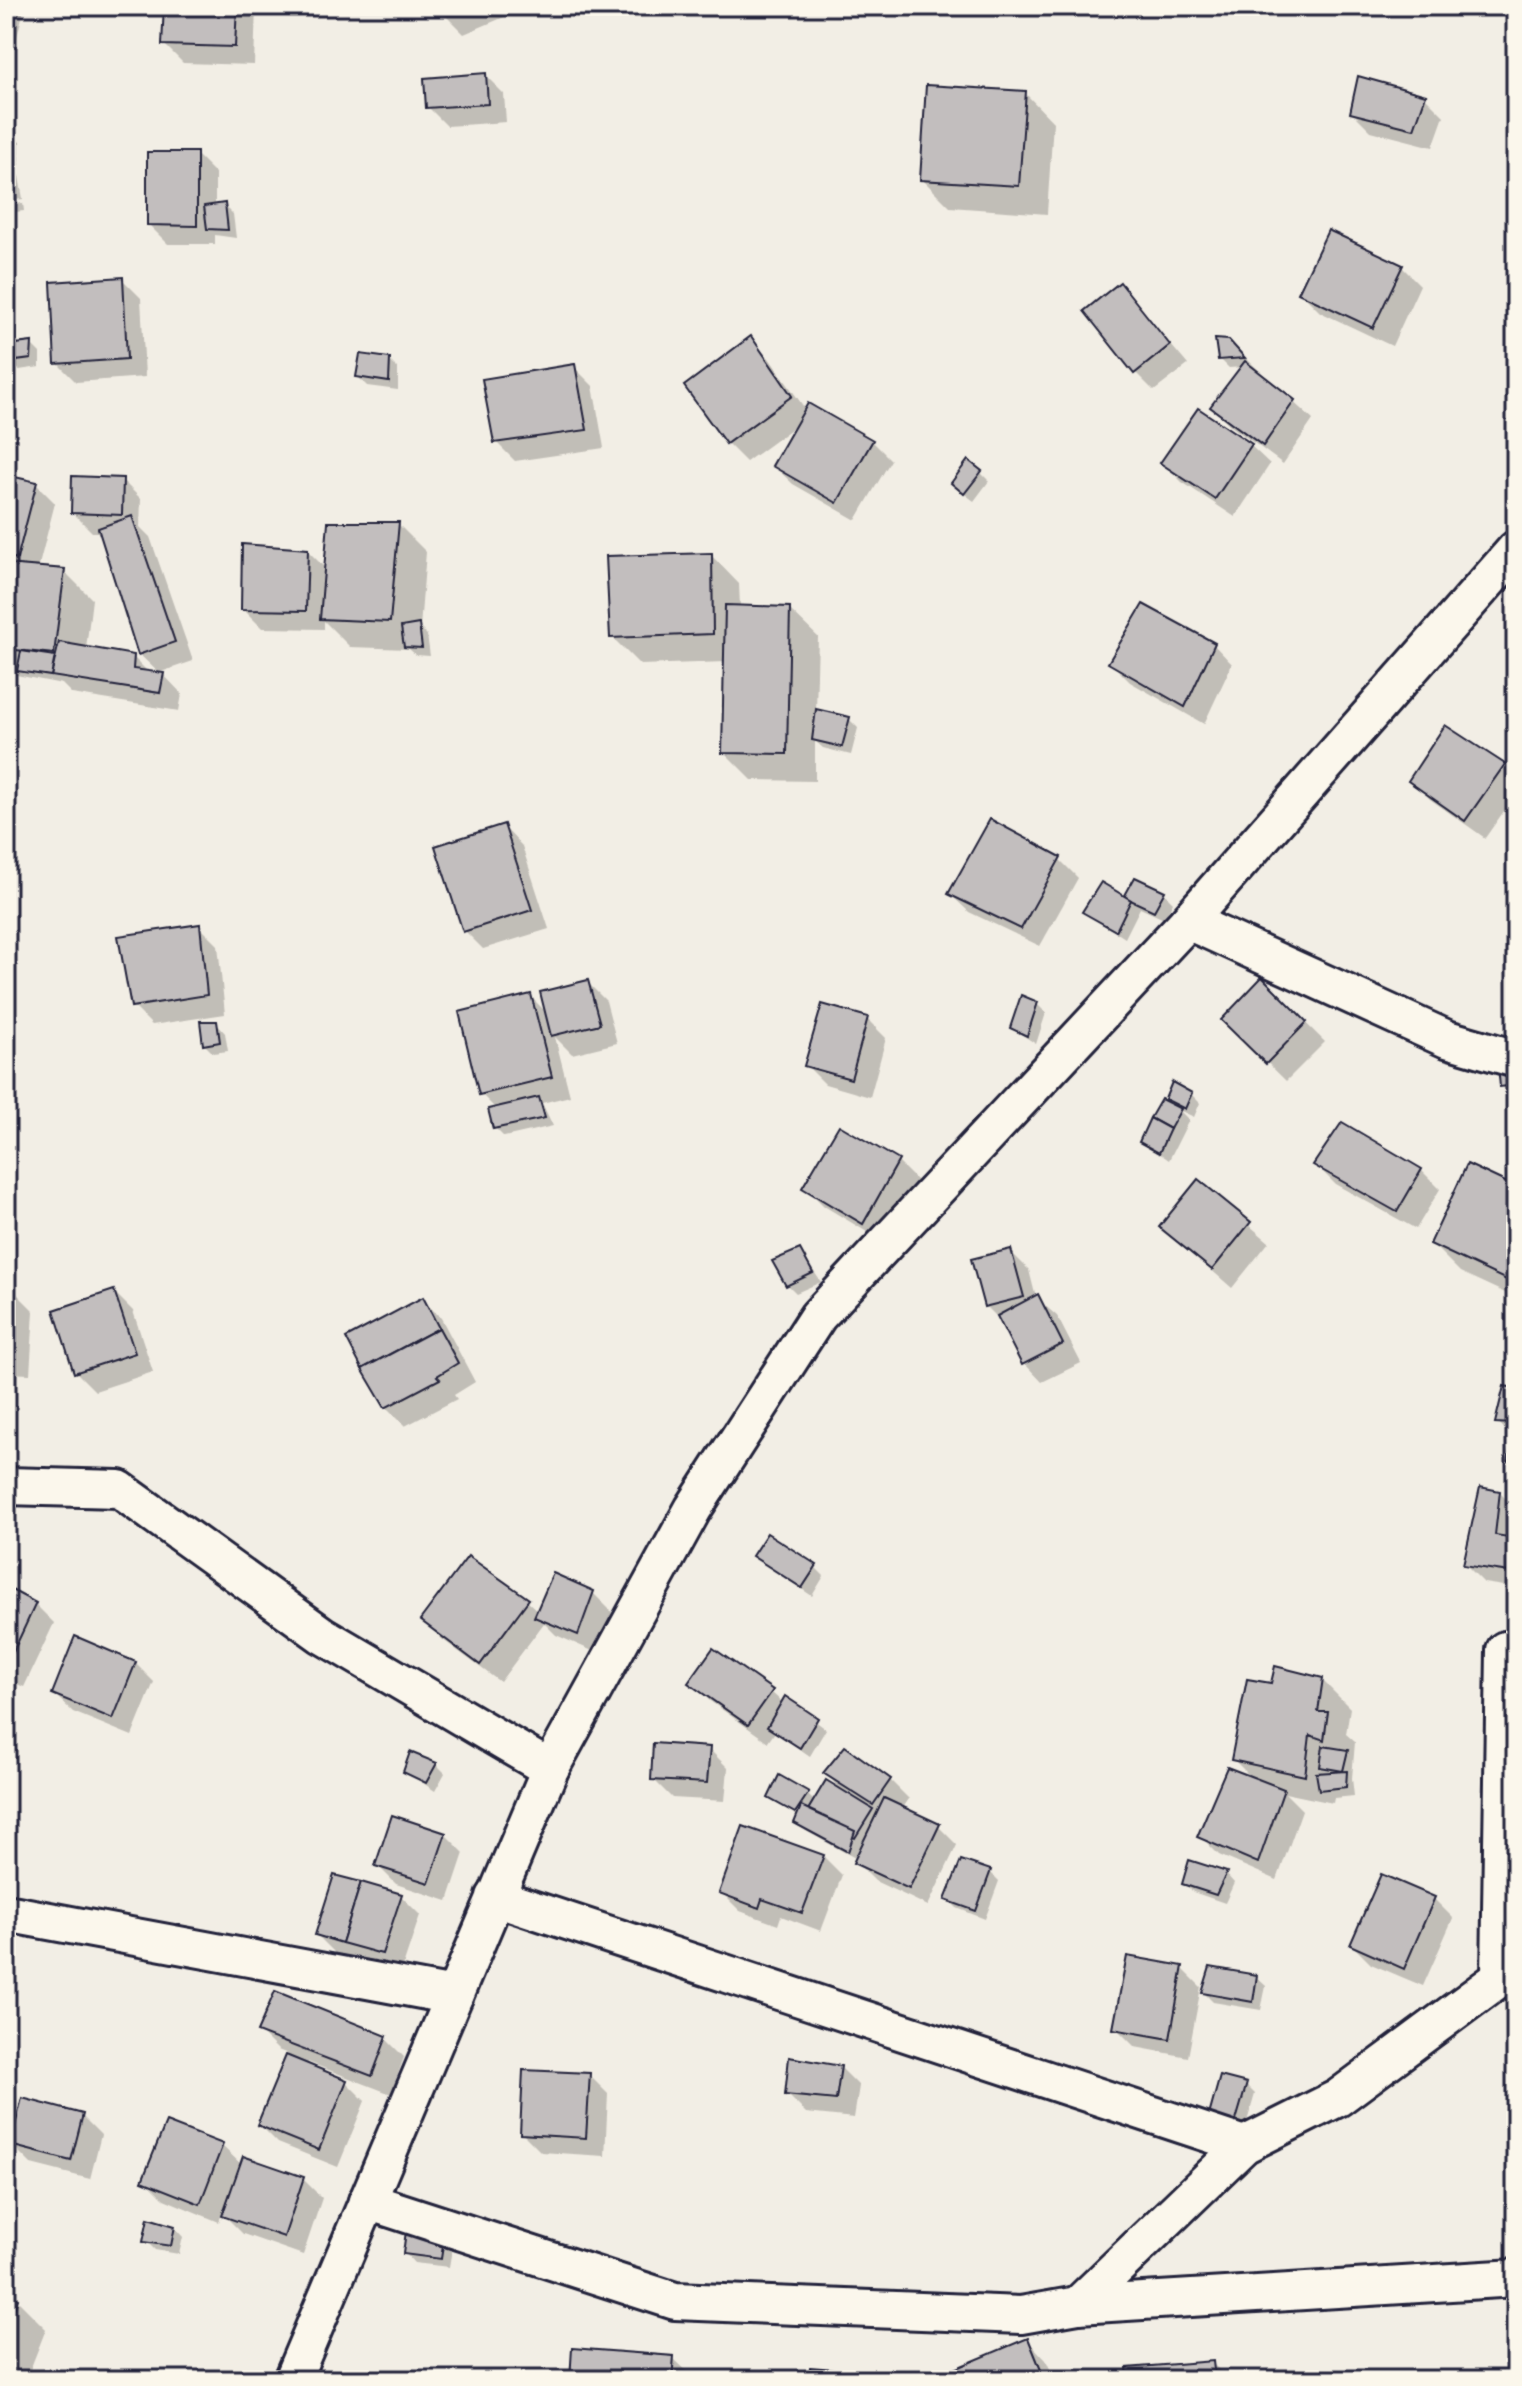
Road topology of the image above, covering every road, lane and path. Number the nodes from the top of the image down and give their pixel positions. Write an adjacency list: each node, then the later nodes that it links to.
1 (1516, 549): 2 (street)
2 (1188, 921): 3 (street); 6 (street)
3 (1516, 1059)
4 (6, 1486): 6 (street)
5 (1505, 1650): 9 (street)
6 (550, 1769): 7 (street)
7 (495, 1897): 10 (street); 11 (street)
8 (6, 1913): 10 (street)
9 (1508, 1972): 11 (street)
10 (454, 1996): 12 (street)
11 (1244, 2145): 14 (street)
12 (367, 2201): 14 (street); 15 (street)
13 (1516, 2278): 14 (street)
14 (1078, 2305)
15 (292, 2380)

